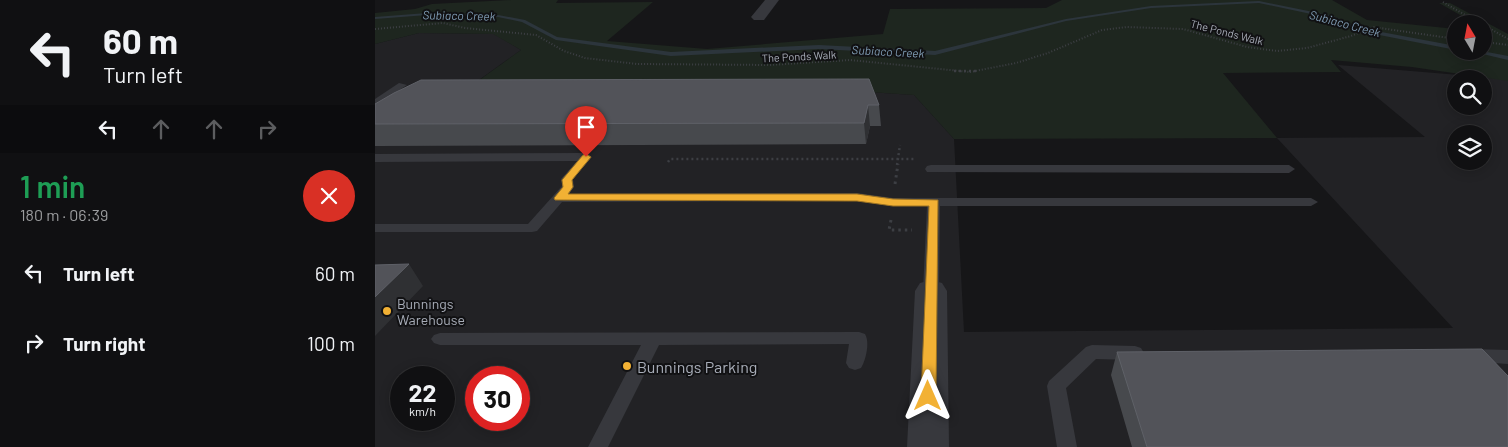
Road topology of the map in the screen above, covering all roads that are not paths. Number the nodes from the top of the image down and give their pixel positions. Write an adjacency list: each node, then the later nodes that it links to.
1 (772, 0): 2 (street)
2 (759, 17)
3 (402, 85): 4 (lane)
4 (375, 102)
5 (375, 158): 8 (lane)
6 (931, 169): 7 (lane)
7 (1289, 169)
8 (559, 198): 9 (lane); 11 (lane)
9 (934, 202): 10 (lane); 12 (lane)
10 (1311, 202)
11 (375, 228)
12 (931, 291): 20 (street)
13 (440, 339): 14 (lane)
14 (653, 339): 18 (lane); 19 (lane)
15 (1151, 353): 21 (lane)
16 (1457, 356): 17 (lane)
17 (1508, 357)
18 (855, 363)
19 (598, 447)
20 (928, 447)
21 (1067, 447)

